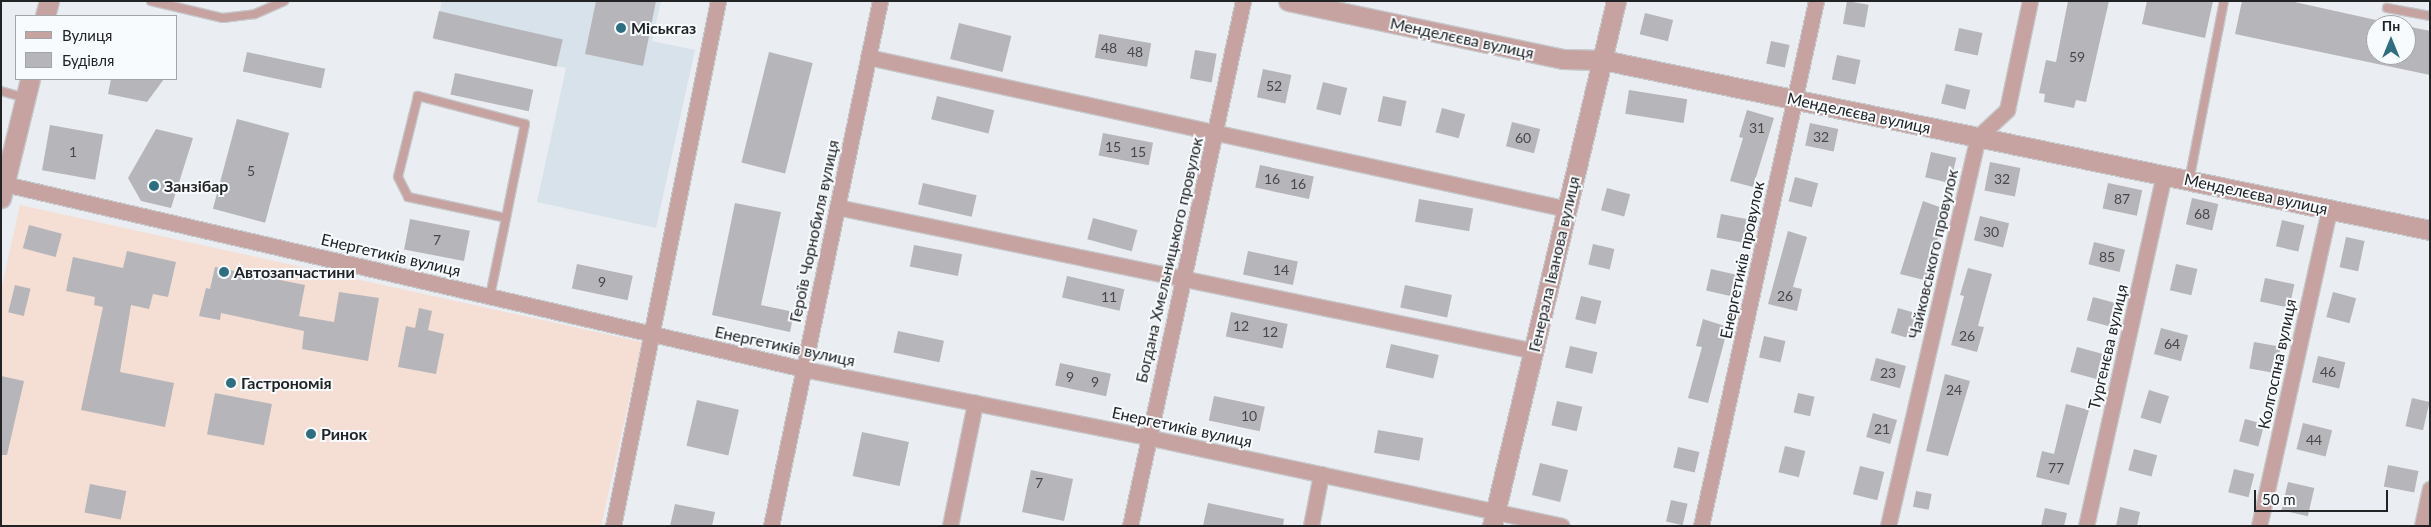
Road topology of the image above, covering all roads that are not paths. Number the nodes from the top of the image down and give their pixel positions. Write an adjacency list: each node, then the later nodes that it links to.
1 (49, 1): 13 (street)
2 (151, 1): 3 (lane)
3 (284, 1)
4 (718, 1): 33 (street)
5 (880, 1): 15 (street, Героїв Чорнобиля вулиця)
6 (1243, 1): 21 (street, Богдана Хмельницького провулок)
7 (1288, 1): 16 (street, Менделєєва вулиця)
8 (1616, 1): 16 (street, Генерала Іванова вулиця)
9 (1816, 1): 20 (street, Енергетиків провулок)
10 (2030, 1): 22 (street)
11 (2224, 1): 24 (lane)
12 (2387, 8): 14 (lane)
13 (45, 15)
14 (2430, 16)
15 (868, 57): 21 (street); 26 (street, Героїв Чорнобиля вулиця)
16 (1603, 60): 20 (street, Менделєєва вулиця); 28 (street, Генерала Іванова вулиця)
17 (30, 80): 19 (street)
18 (1, 91): 19 (lane)
19 (25, 98): 25 (street)
20 (1795, 100): 22 (street, Менделєєва вулиця); 47 (street, Енергетиків провулок)
21 (1216, 133): 28 (street); 31 (street, Богдана Хмельницького провулок)
22 (1978, 137): 23 (street, Менделєєва вулиця); 48 (street, Чайковського провулок)
23 (2164, 175): 24 (street, Менделєєва вулиця); 49 (street, Тургенєва вулиця)
24 (2189, 181): 27 (street, Менделєєва вулиця)
25 (3, 191): 32 (street, Енергетиків вулиця)
26 (837, 207): 31 (street); 35 (street, Героїв Чорнобиля вулиця)
27 (2328, 209): 30 (street, Менделєєва вулиця); 50 (street, Колгоспна вулиця)
28 (1567, 210): 34 (street, Генерала Іванова вулиця)
29 (506, 218): 29 (lane); 32 (lane)
30 (2430, 230)
31 (1184, 278): 34 (street); 37 (street, Богдана Хмельницького провулок)
32 (490, 296): 33 (street, Енергетиків вулиця)
33 (652, 334): 35 (street, Енергетиків вулиця); 41 (street)
34 (1534, 351): 40 (street, Генерала Іванова вулиця)
35 (804, 369): 36 (street, Енергетиків вулиця); 42 (street, Героїв Чорнобиля вулиця)
36 (975, 403): 37 (street, Енергетиків вулиця); 43 (street)
37 (1147, 437): 38 (street, Енергетиків вулиця); 44 (street, Богдана Хмельницького провулок)
38 (1321, 474): 40 (street, Енергетиків вулиця); 45 (street)
39 (2430, 490): 51 (street)
40 (1494, 518): 46 (street, Енергетиків вулиця)
41 (613, 526)
42 (771, 526)
43 (950, 526)
44 (1130, 526)
45 (1311, 526)
46 (1562, 526)
47 (1701, 526)
48 (1888, 526)
49 (2086, 526)
50 (2259, 526)
51 (2422, 526)

